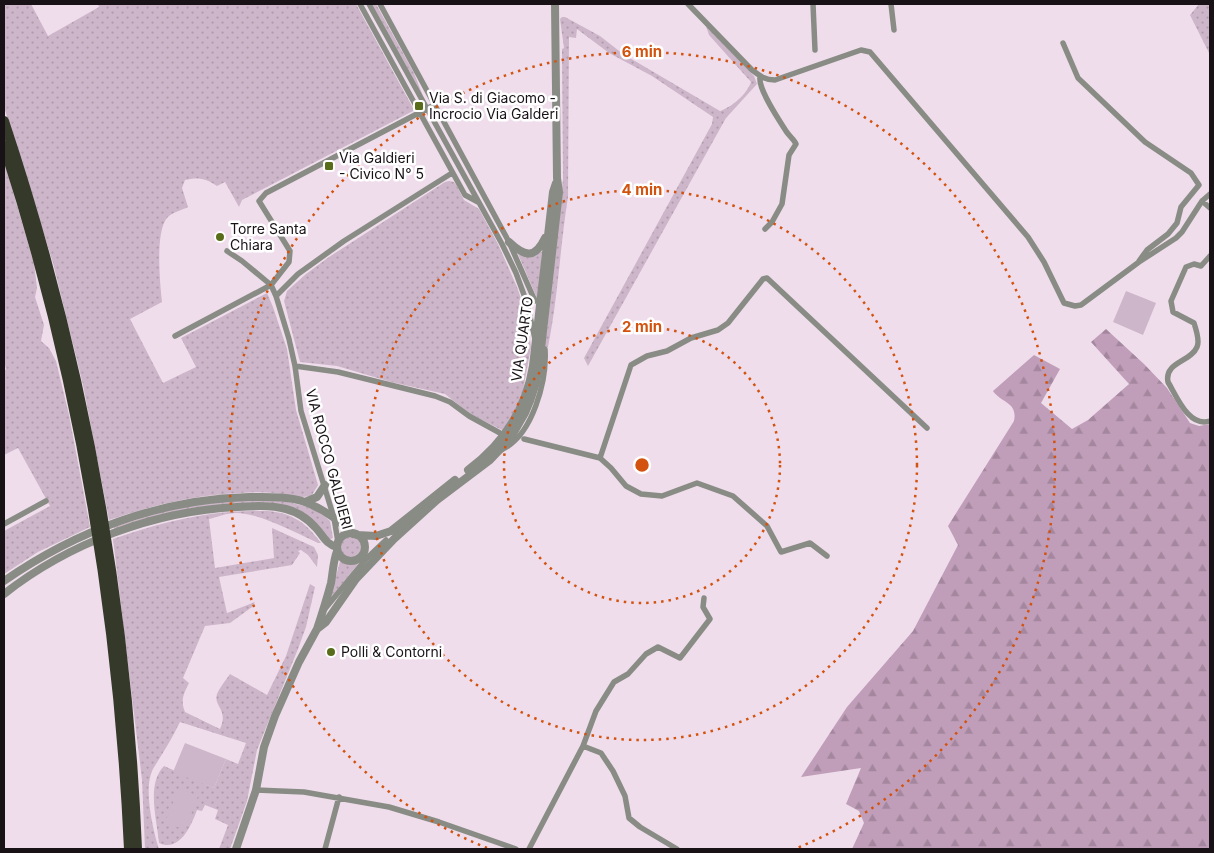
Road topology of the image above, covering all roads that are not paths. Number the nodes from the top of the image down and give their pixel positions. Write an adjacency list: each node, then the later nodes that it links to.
1 (360, 4): 14 (street)
2 (368, 4): 13 (street)
3 (380, 4): 12 (street)
4 (555, 4): 18 (street, VIA QUARTO)
5 (688, 4): 11 (street)
6 (813, 4): 10 (street)
7 (891, 4): 8 (street)
8 (894, 30)
9 (1063, 43): 28 (street)
10 (815, 50)
11 (760, 77): 23 (street); 28 (street)
12 (434, 105): 13 (street); 25 (street)
13 (426, 109): 14 (street); 21 (street)
14 (419, 112): 17 (street); 29 (street)
15 (4, 121): 63 (highway)
16 (4, 146): 62 (highway)
17 (452, 173): 21 (street); 30 (street)
18 (557, 178): 24 (street, VIA QUARTO); 40 (street, VIA QUARTO)
19 (1210, 194): 20 (street)
20 (1202, 201): 22 (street); 28 (street)
21 (478, 202): 33 (street)
22 (1210, 208)
23 (764, 229)
24 (548, 234): 25 (street); 33 (street, VIA QUARTO)
25 (509, 242): 31 (street)
26 (227, 251): 29 (street)
27 (1210, 256): 36 (street)
28 (1139, 262)
29 (271, 285): 30 (street, VIA ROCCO GALDIERI); 32 (street)
30 (276, 296): 35 (street, VIA ROCCO GALDIERI)
31 (535, 301)
32 (175, 336)
33 (535, 339): 47 (street, VIA QUARTO)
34 (545, 349): 40 (street)
35 (295, 366): 38 (street); 42 (street, VIA ROCCO GALDIERI)
36 (1210, 421)
37 (927, 428): 41 (street)
38 (500, 433)
39 (524, 439): 41 (street)
40 (500, 450): 52 (street, VIA QUARTO)
41 (600, 458): 51 (street)
42 (324, 485): 44 (street); 45 (street, VIA ROCCO GALDIERI)
43 (46, 501): 46 (street)
44 (305, 502): 45 (street); 54 (street)
45 (334, 518): 47 (street); 50 (street, VIA ROCCO GALDIERI)
46 (4, 524)
47 (355, 535): 50 (street); 52 (street)
48 (386, 540): 52 (street)
49 (325, 541): 50 (street); 53 (street); 55 (street)
50 (338, 547): 52 (street); 53 (street)
51 (828, 556)
52 (366, 559): 57 (street); 58 (street, VIA QUARTO)
53 (333, 560): 57 (street)
54 (4, 581)
55 (4, 594)
56 (704, 598): 59 (street)
57 (324, 610): 58 (street)
58 (317, 629): 60 (street)
59 (583, 746): 67 (street); 68 (street)
60 (256, 790): 61 (street); 64 (street)
61 (339, 797): 65 (street); 66 (street)
62 (129, 849)
63 (137, 849)
64 (236, 849)
65 (324, 849)
66 (516, 849)
67 (529, 849)
68 (677, 849)

